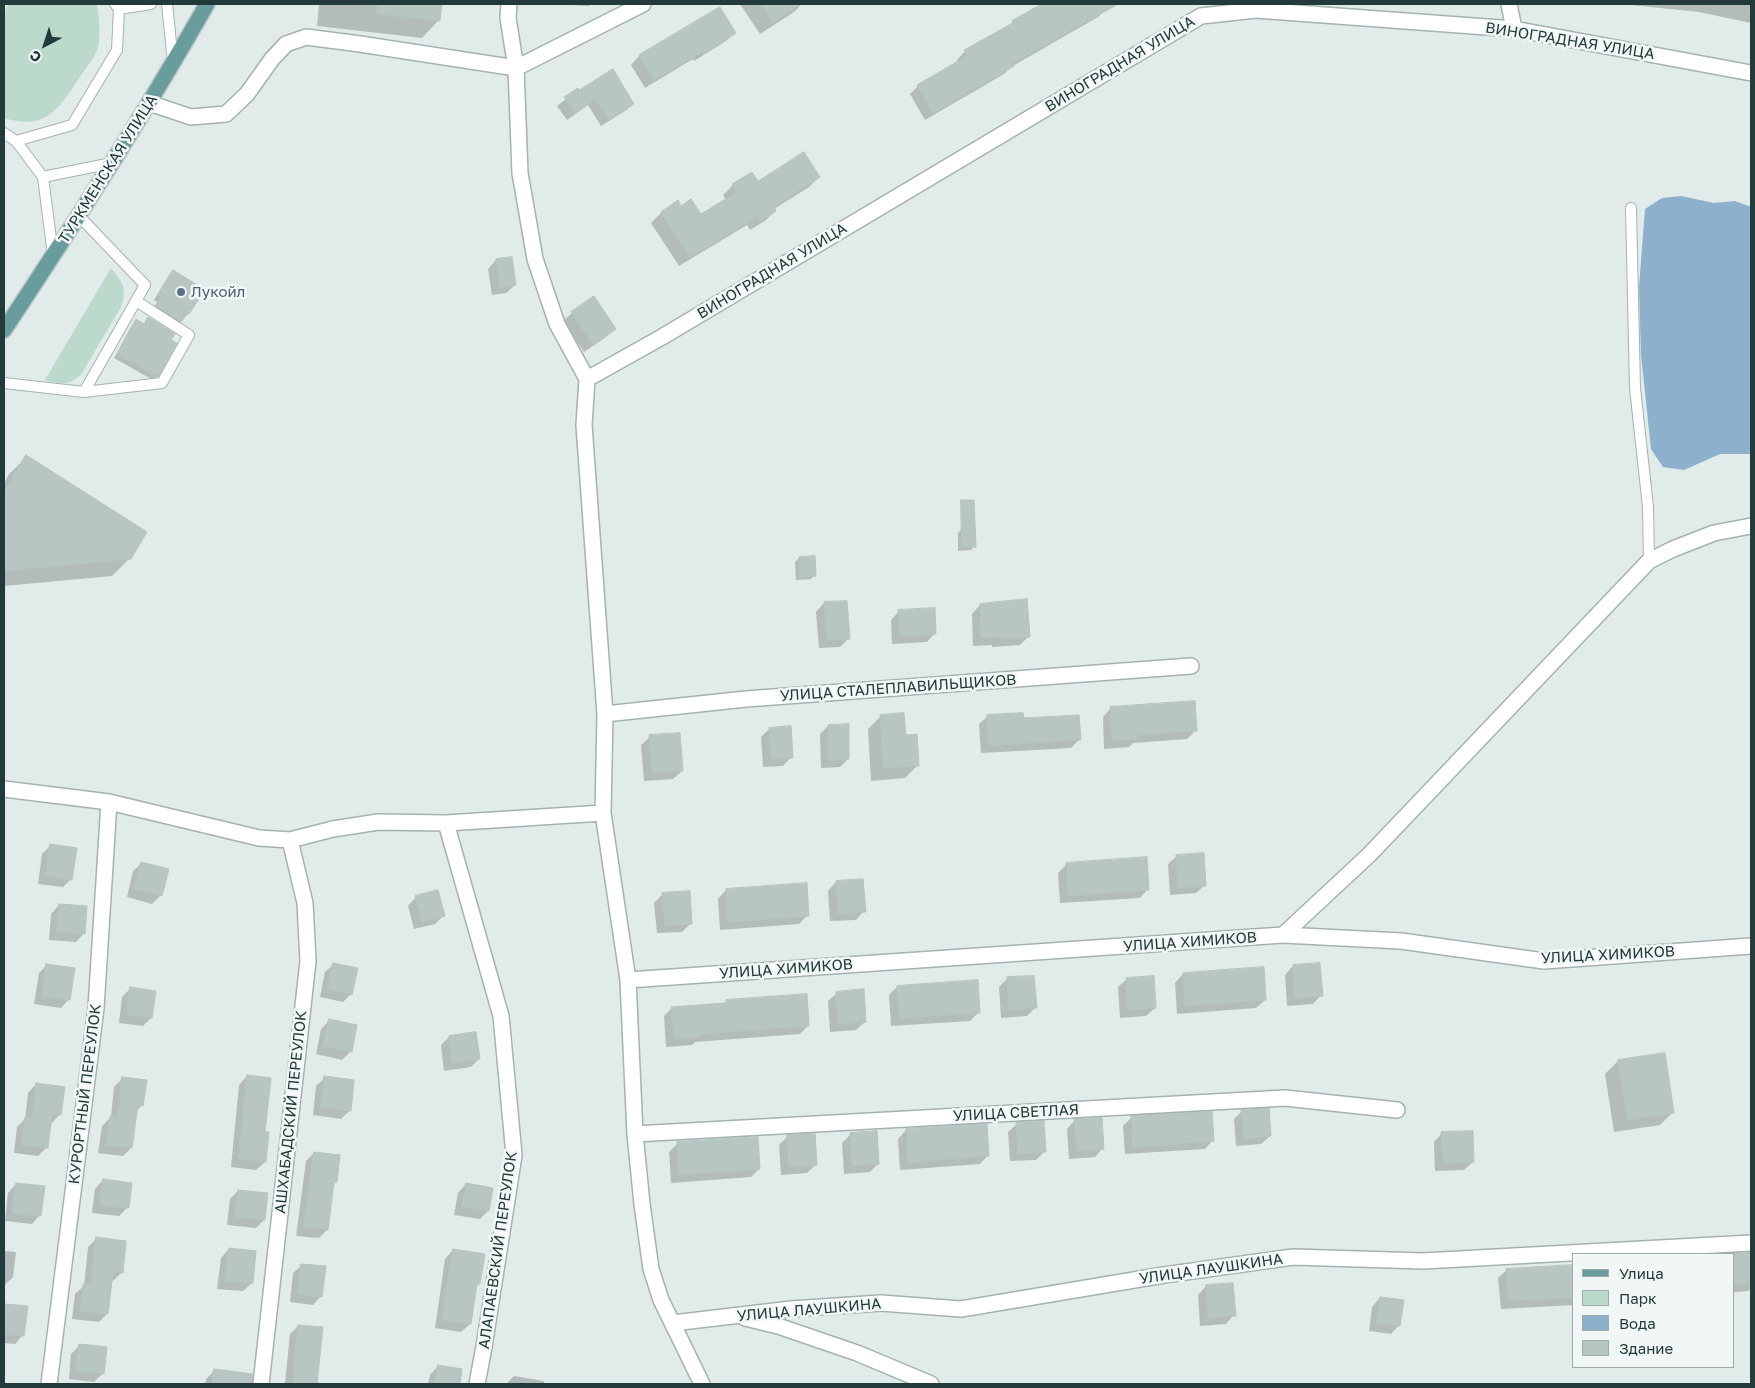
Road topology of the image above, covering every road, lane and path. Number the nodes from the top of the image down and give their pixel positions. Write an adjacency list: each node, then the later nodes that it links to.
1 (151, 4): 7 (lane)
2 (167, 4): 9 (lane)
3 (207, 4): 9 (main road, ТУРКМЕНСКАЯ УЛИЦА)
4 (509, 4): 10 (street)
5 (643, 4): 10 (street)
6 (1509, 4): 8 (street)
7 (117, 7): 14 (lane)
8 (1514, 29): 11 (street, ВИНОГРАДНАЯ УЛИЦА); 22 (street, ВИНОГРАДНАЯ УЛИЦА)
9 (173, 64): 12 (main road, ТУРКМЕНСКАЯ УЛИЦА)
10 (516, 68): 12 (street); 22 (street)
11 (1751, 73)
12 (149, 103): 15 (main road, ТУРКМЕНСКАЯ УЛИЦА)
13 (4, 133): 14 (lane)
14 (16, 141): 16 (lane)
15 (112, 163): 16 (lane); 18 (main road, ТУРКМЕНСКАЯ УЛИЦА)
16 (43, 177): 19 (lane)
17 (1631, 208): 26 (lane)
18 (79, 216): 19 (main road, ТУРКМЕНСКАЯ УЛИЦА); 20 (lane)
19 (53, 256): 21 (main road, ТУРКМЕНСКАЯ УЛИЦА)
20 (136, 302): 24 (lane); 24 (lane)
21 (4, 330)
22 (587, 379): 28 (street)
23 (4, 383): 24 (lane)
24 (84, 392)
25 (1751, 526): 26 (street)
26 (1649, 561): 34 (street)
27 (1191, 666): 28 (street, УЛИЦА СТАЛЕПЛАВИЛЬЩИКОВ)
28 (605, 714): 31 (street)
29 (4, 788): 30 (street)
30 (109, 802): 33 (street); 42 (street, КУРОРТНЫЙ ПЕРЕУЛОК)
31 (603, 812): 32 (street); 36 (street)
32 (446, 823): 33 (street); 44 (street, АЛАПАЕВСКИЙ ПЕРЕУЛОК)
33 (290, 840): 43 (street, АШХАБАДСКИЙ ПЕРЕУЛОК)
34 (1283, 935): 35 (street, УЛИЦА ХИМИКОВ); 36 (street, УЛИЦА ХИМИКОВ)
35 (1751, 946)
36 (628, 980): 38 (street)
37 (1397, 1110): 38 (street, УЛИЦА СВЕТЛАЯ)
38 (635, 1134): 41 (street)
39 (1751, 1243): 40 (street, УЛИЦА ЛАУШКИНА)
40 (736, 1316): 41 (street, УЛИЦА ЛАУШКИНА); 46 (street)
41 (673, 1323): 45 (street)
42 (49, 1384)
43 (261, 1384)
44 (477, 1384)
45 (702, 1384)
46 (931, 1384)

